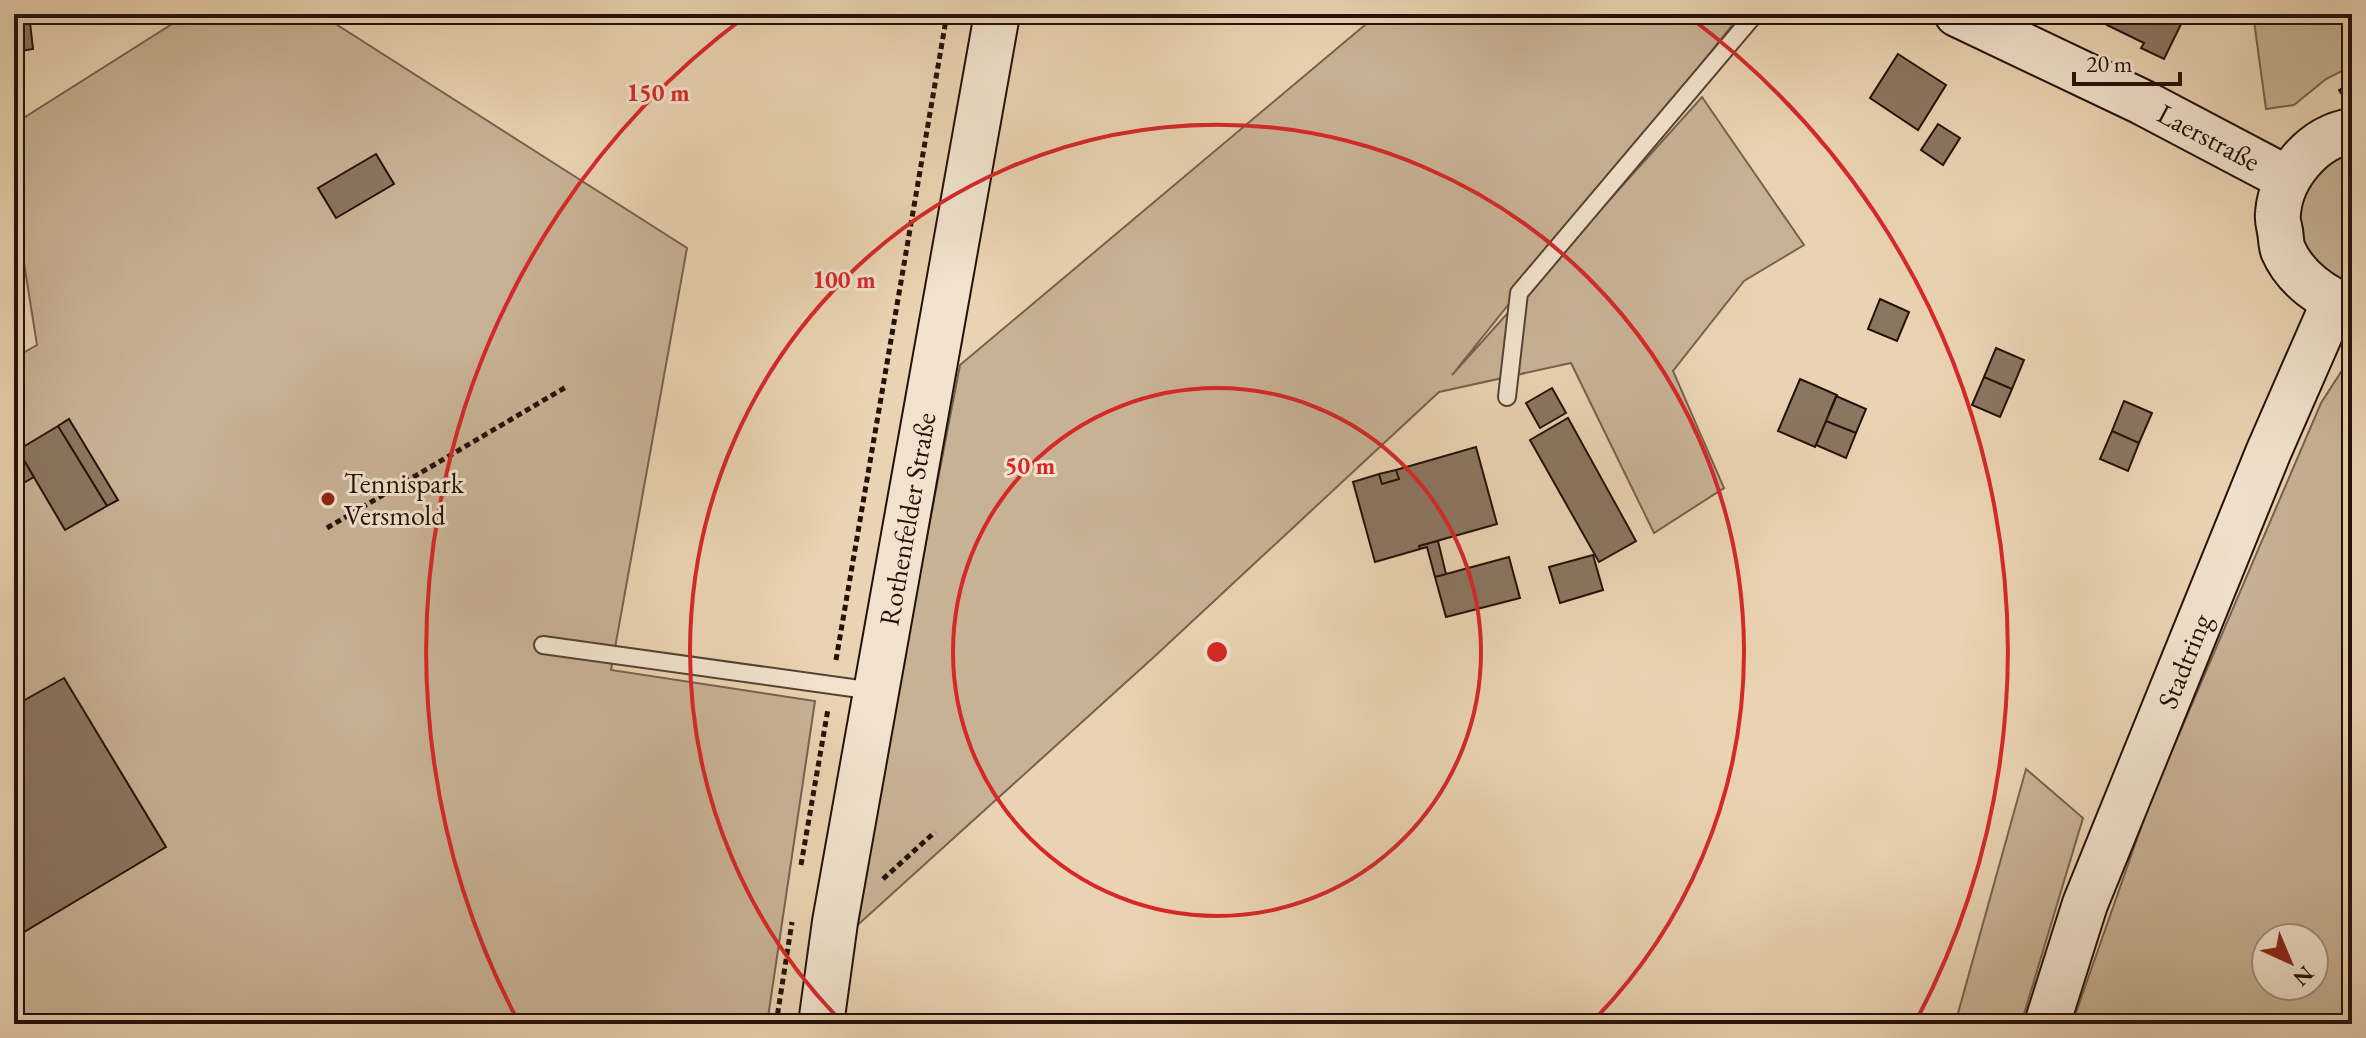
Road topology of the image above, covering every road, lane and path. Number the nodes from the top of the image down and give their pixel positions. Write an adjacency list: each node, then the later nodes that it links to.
1 (947, 14): 12 (path)
2 (997, 14): 13 (street, Rothenfelder Straße)
3 (1755, 14): 9 (lane)
4 (1957, 14): 6 (street, Laerstraße)
5 (2352, 131): 6 (street)
6 (2288, 179): 7 (street)
7 (2343, 305): 18 (street, Stadtring)
8 (566, 387): 10 (path)
9 (1507, 397)
10 (327, 528)
11 (543, 645): 12 (lane)
12 (832, 687): 13 (lane); 14 (path)
13 (876, 692): 17 (street, Rothenfelder Straße)
14 (800, 873)
15 (792, 920): 16 (path)
16 (776, 1024)
17 (821, 1024)
18 (2047, 1024)

